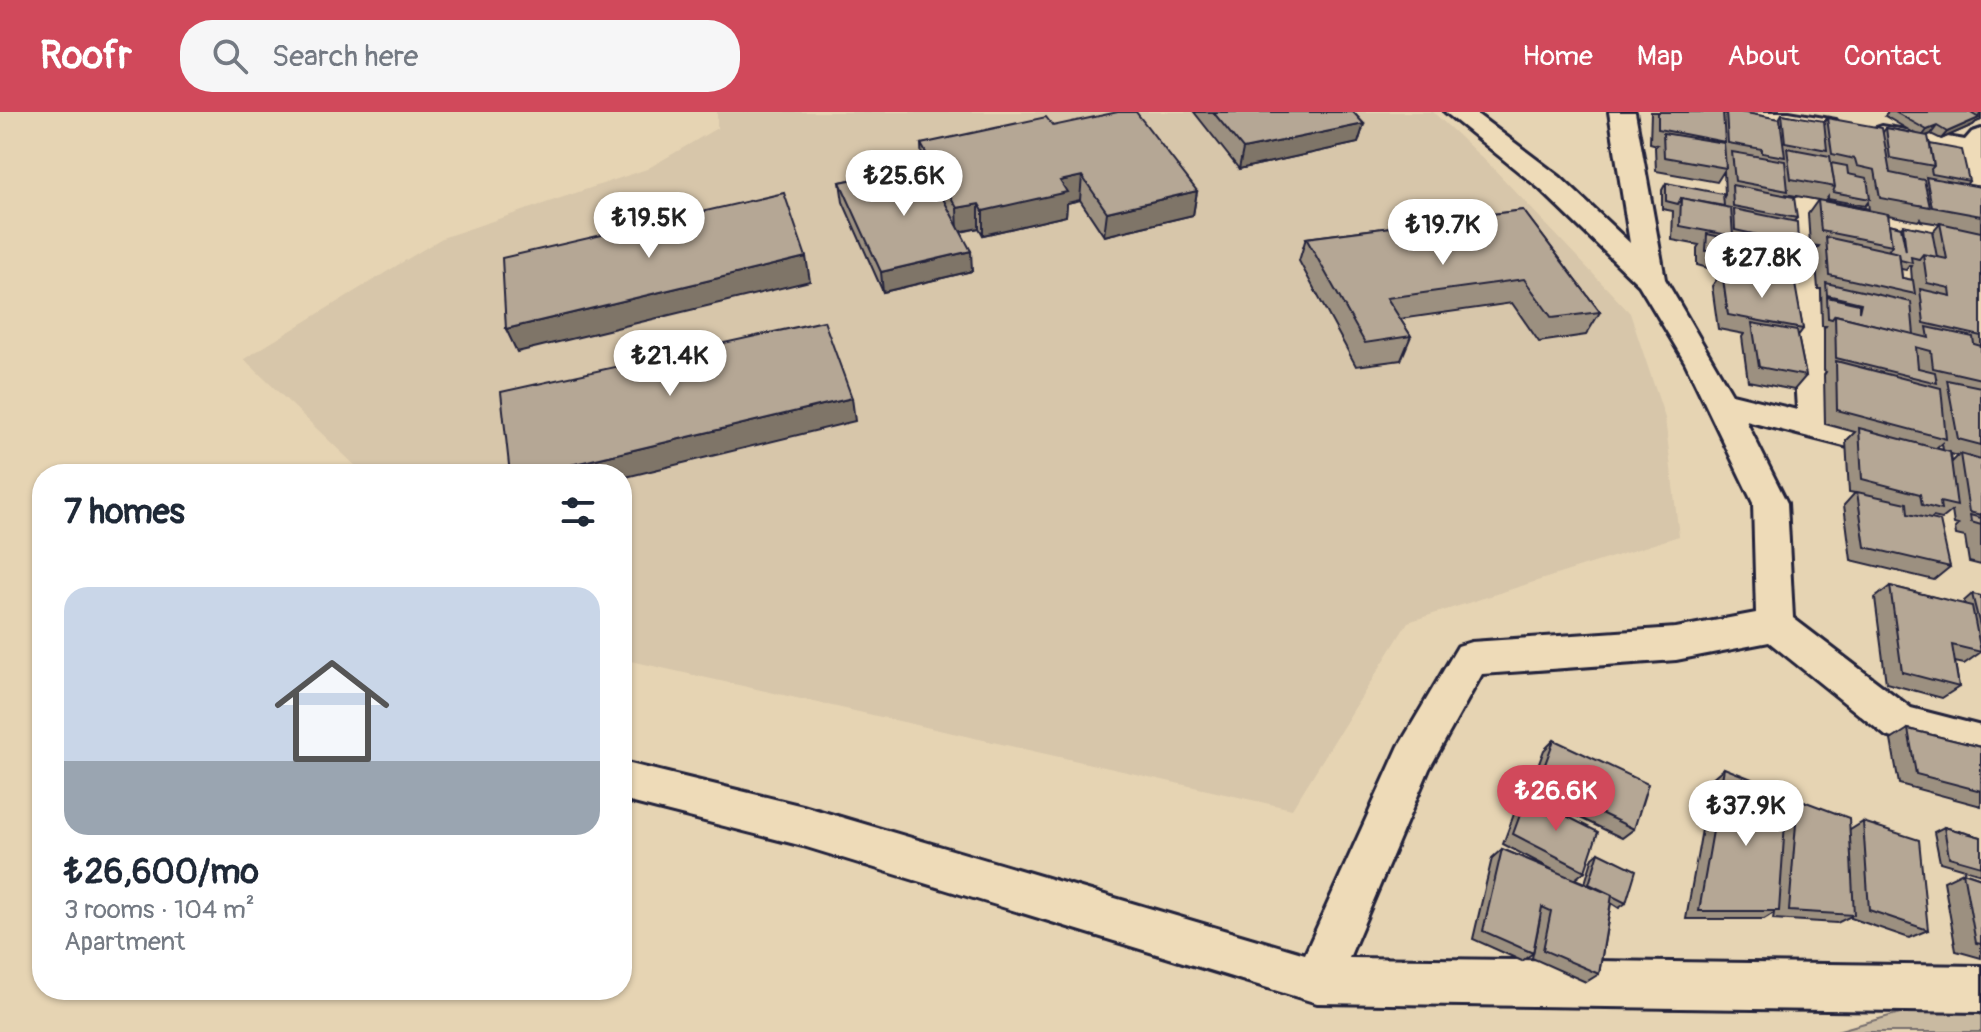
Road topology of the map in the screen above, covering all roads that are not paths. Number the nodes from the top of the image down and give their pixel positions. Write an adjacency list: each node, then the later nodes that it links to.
1 (1458, 112): 7 (street)
2 (1622, 112): 7 (street)
3 (1734, 112): 4 (street)
4 (1978, 147): 5 (street)
5 (1981, 188)
6 (1981, 242): 9 (street)
7 (1650, 279): 8 (street)
8 (1721, 403): 9 (street); 11 (street)
9 (1814, 427): 10 (street)
10 (1981, 468)
11 (1775, 625): 12 (street); 14 (street)
12 (1981, 744)
13 (632, 783): 14 (street)
14 (1317, 980): 15 (street)
15 (1981, 989)

